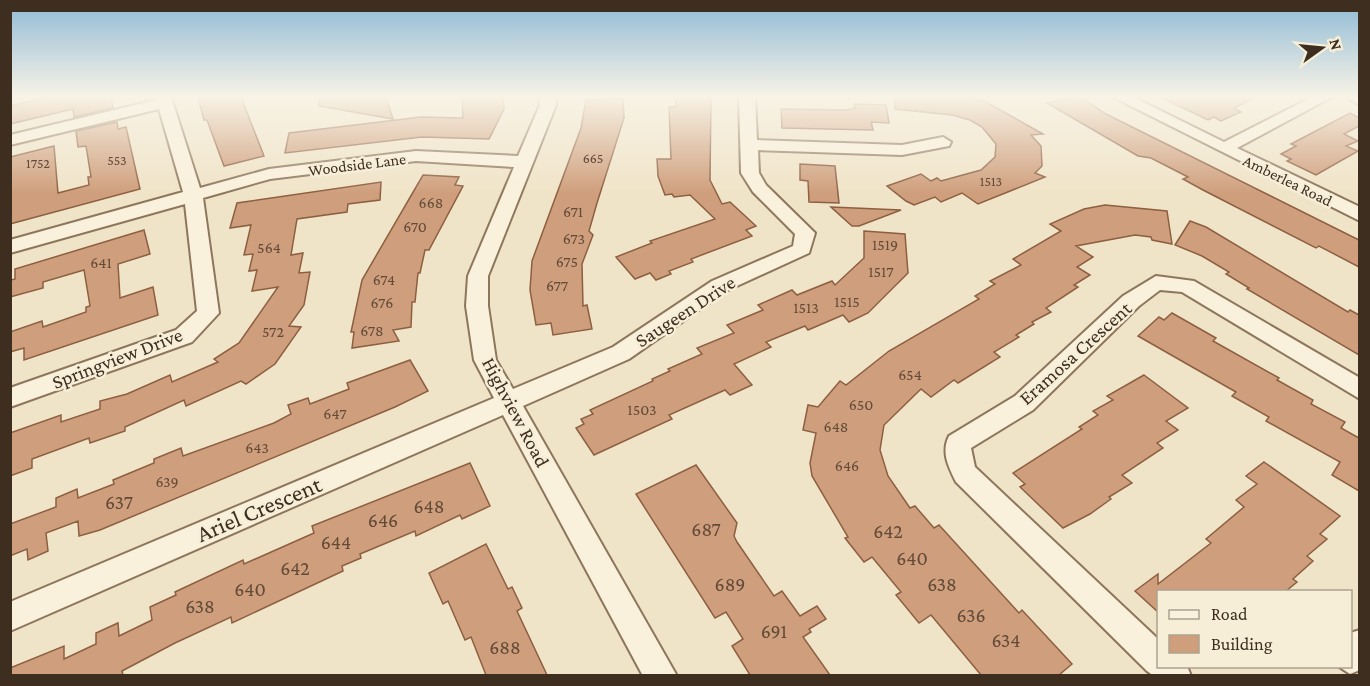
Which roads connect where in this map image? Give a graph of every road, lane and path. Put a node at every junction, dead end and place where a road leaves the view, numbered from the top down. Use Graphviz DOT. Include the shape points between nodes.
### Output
graph roads {
  1 [pos="55,129"];
  2 [pos="173,129"];
  3 [pos="538,129"];
  4 [pos="749,129"];
  5 [pos="1185,129"];
  6 [pos="1261,129"];
  7 [pos="10,141"];
  8 [pos="943,142"];
  9 [pos="750,145"];
  10 [pos="1224,148"];
  11 [pos="525,162"];
  12 [pos="193,195"];
  13 [pos="1359,215"];
  14 [pos="10,247"];
  15 [pos="1359,390"];
  16 [pos="10,398"];
  17 [pos="507,401"];
  18 [pos="10,617"];
  19 [pos="1157,659"];
  20 [pos="661,675"];
  1 -- 7 [label="street"];
  2 -- 12 [label="street, Springview Drive"];
  3 -- 11 [label="street, Highview Road"];
  4 -- 9 [label="street, Saugeen Drive"];
  5 -- 10 [label="street, Amberlea Road"];
  6 -- 10 [label="street"];
  8 -- 9 [label="street" via="902,150"];
  9 -- 17 [label="street, Saugeen Drive" via="750,173 759,188 806,233 802,249 719,286 621,353"];
  10 -- 13 [label="street, Amberlea Road"];
  11 -- 12 [label="street, Woodside Lane" via="416,156 269,174"];
  11 -- 17 [label="street, Highview Road" via="478,276 477,306 485,360"];
  12 -- 14 [label="street"];
  12 -- 16 [label="street, Springview Drive" via="208,313 184,336"];
  15 -- 19 [label="street, Eramosa Crescent" via="1187,285 1156,284 1131,301 1024,402 958,443 958,458 965,474"];
  17 -- 18 [label="street, Ariel Crescent"];
  17 -- 20 [label="street, Highview Road"];
}
